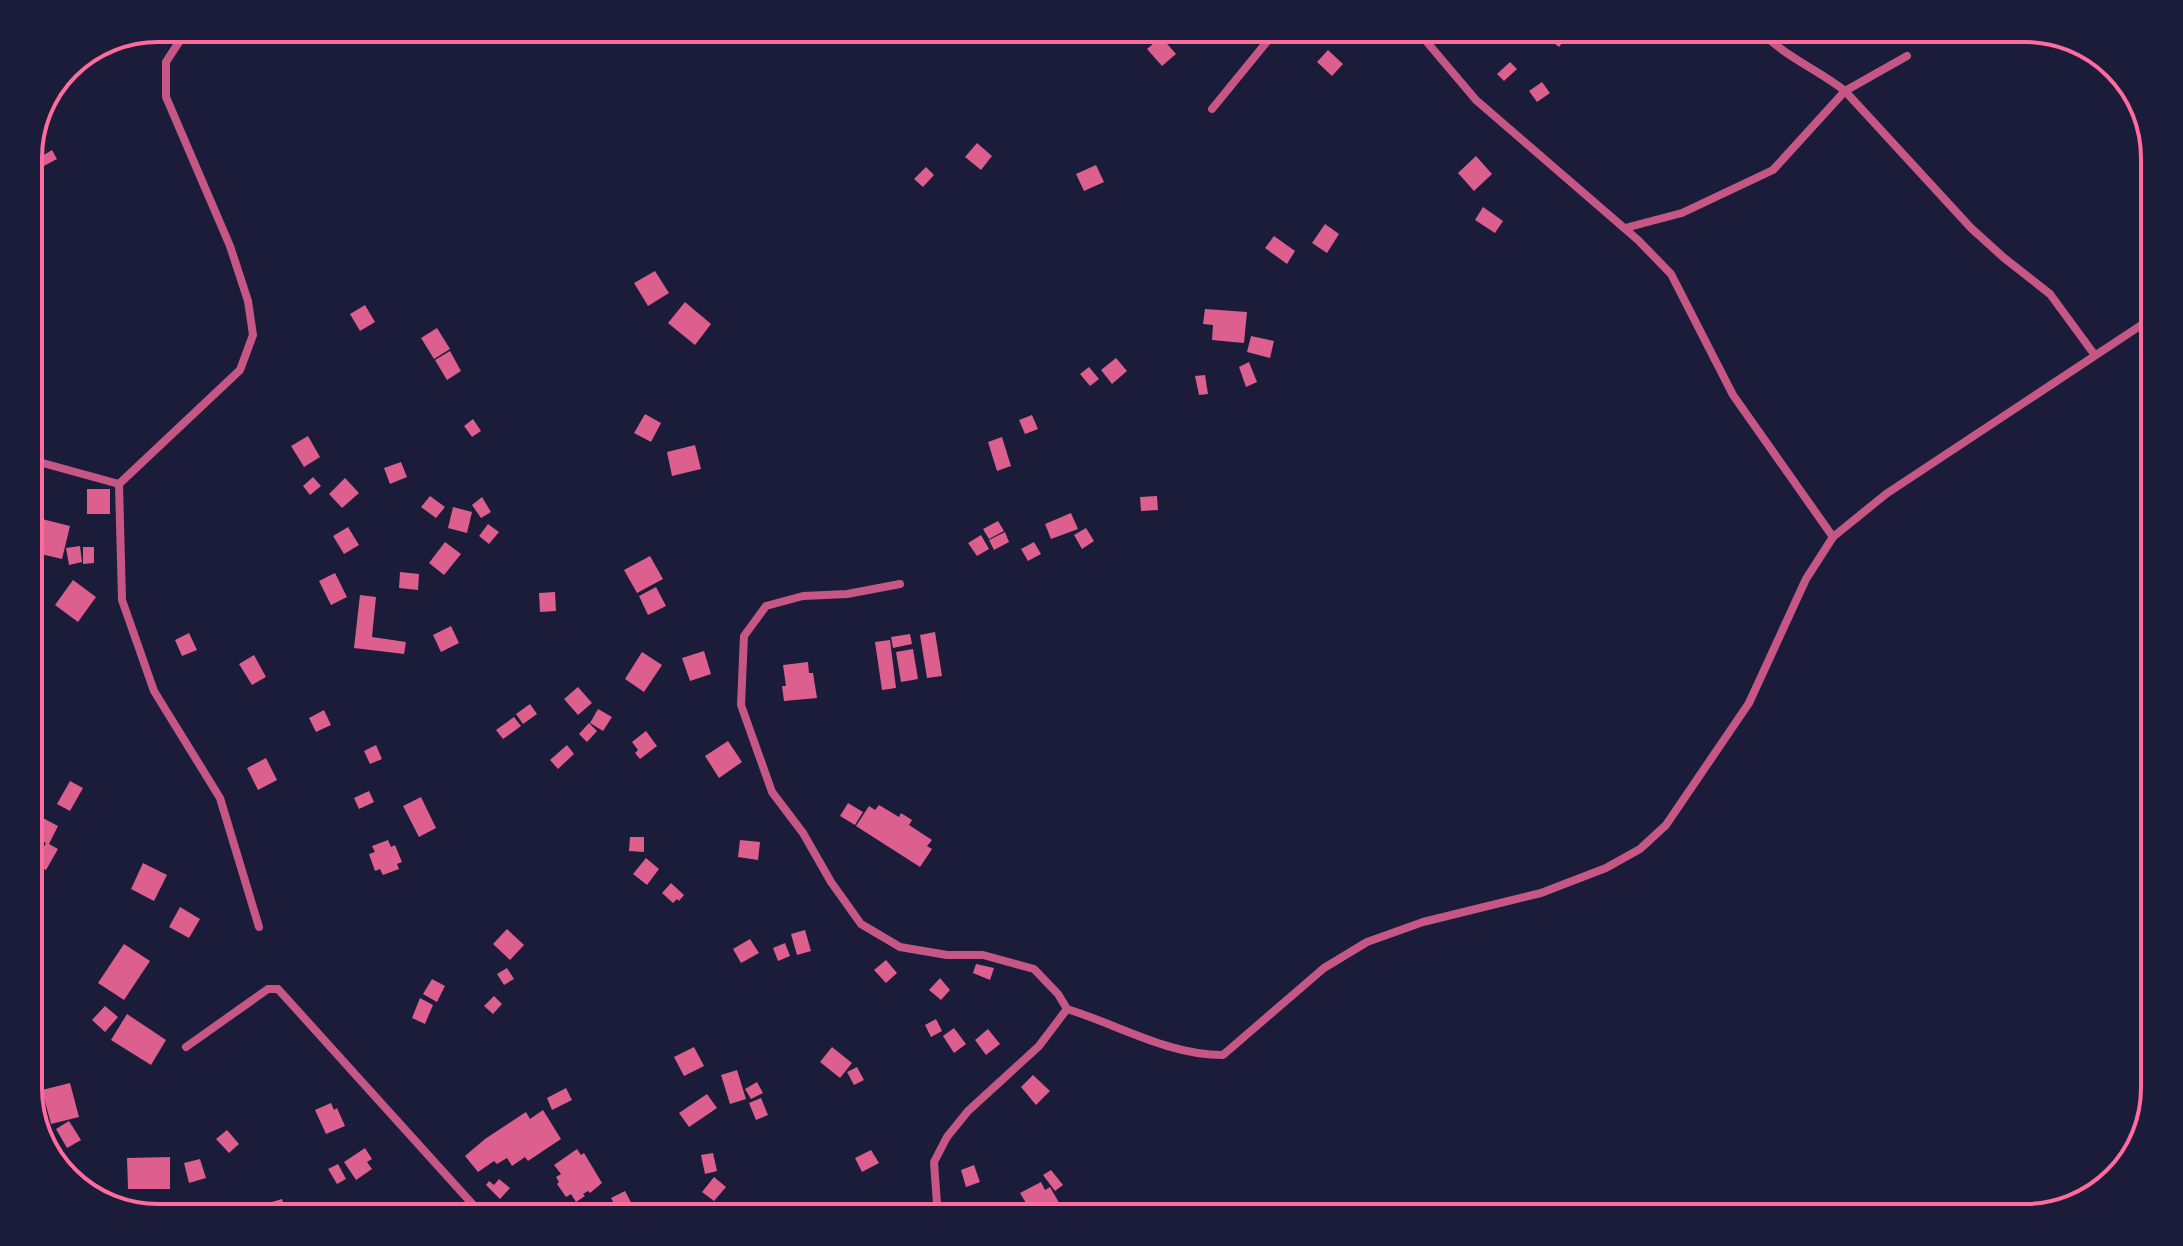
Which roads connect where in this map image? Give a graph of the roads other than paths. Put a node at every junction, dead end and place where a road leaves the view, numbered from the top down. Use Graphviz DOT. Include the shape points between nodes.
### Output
graph roads {
  1 [pos="179,42"];
  2 [pos="1267,42"];
  3 [pos="1427,42"];
  4 [pos="1771,42"];
  5 [pos="1907,56"];
  6 [pos="1845,91"];
  7 [pos="1212,109"];
  8 [pos="1625,228"];
  9 [pos="2141,325"];
  10 [pos="2094,354"];
  11 [pos="42,463"];
  12 [pos="119,484"];
  13 [pos="1833,537"];
  14 [pos="900,584"];
  15 [pos="259,927"];
  16 [pos="1067,1009"];
  17 [pos="186,1047"];
  18 [pos="472,1204"];
  19 [pos="937,1204"];
  1 -- 12 [label="street" via="166,62 166,97 230,246 253,335 240,370"];
  2 -- 7 [label="street"];
  3 -- 8 [label="street" via="1476,100"];
  4 -- 6 [label="street"];
  5 -- 6 [label="street"];
  6 -- 8 [label="street" via="1773,170 1682,213"];
  6 -- 10 [label="street" via="1971,228 2050,294"];
  8 -- 13 [label="street" via="1671,274 1733,395"];
  9 -- 10 [label="street"];
  10 -- 13 [label="street" via="1886,494"];
  11 -- 12 [label="street"];
  12 -- 15 [label="street" via="122,600 154,691 220,798"];
  13 -- 16 [label="street" via="1806,579 1749,703 1666,825 1640,849 1541,893 1423,922 1367,942 1324,968 1223,1055 1198,1055 1163,1045"];
  14 -- 16 [label="street" via="766,606 744,636 741,705 772,792 861,924 900,947 983,955 1034,969"];
  16 -- 19 [label="street" via="1039,1046 947,1137 934,1162"];
  17 -- 18 [label="street" via="268,989 278,989"];
}
